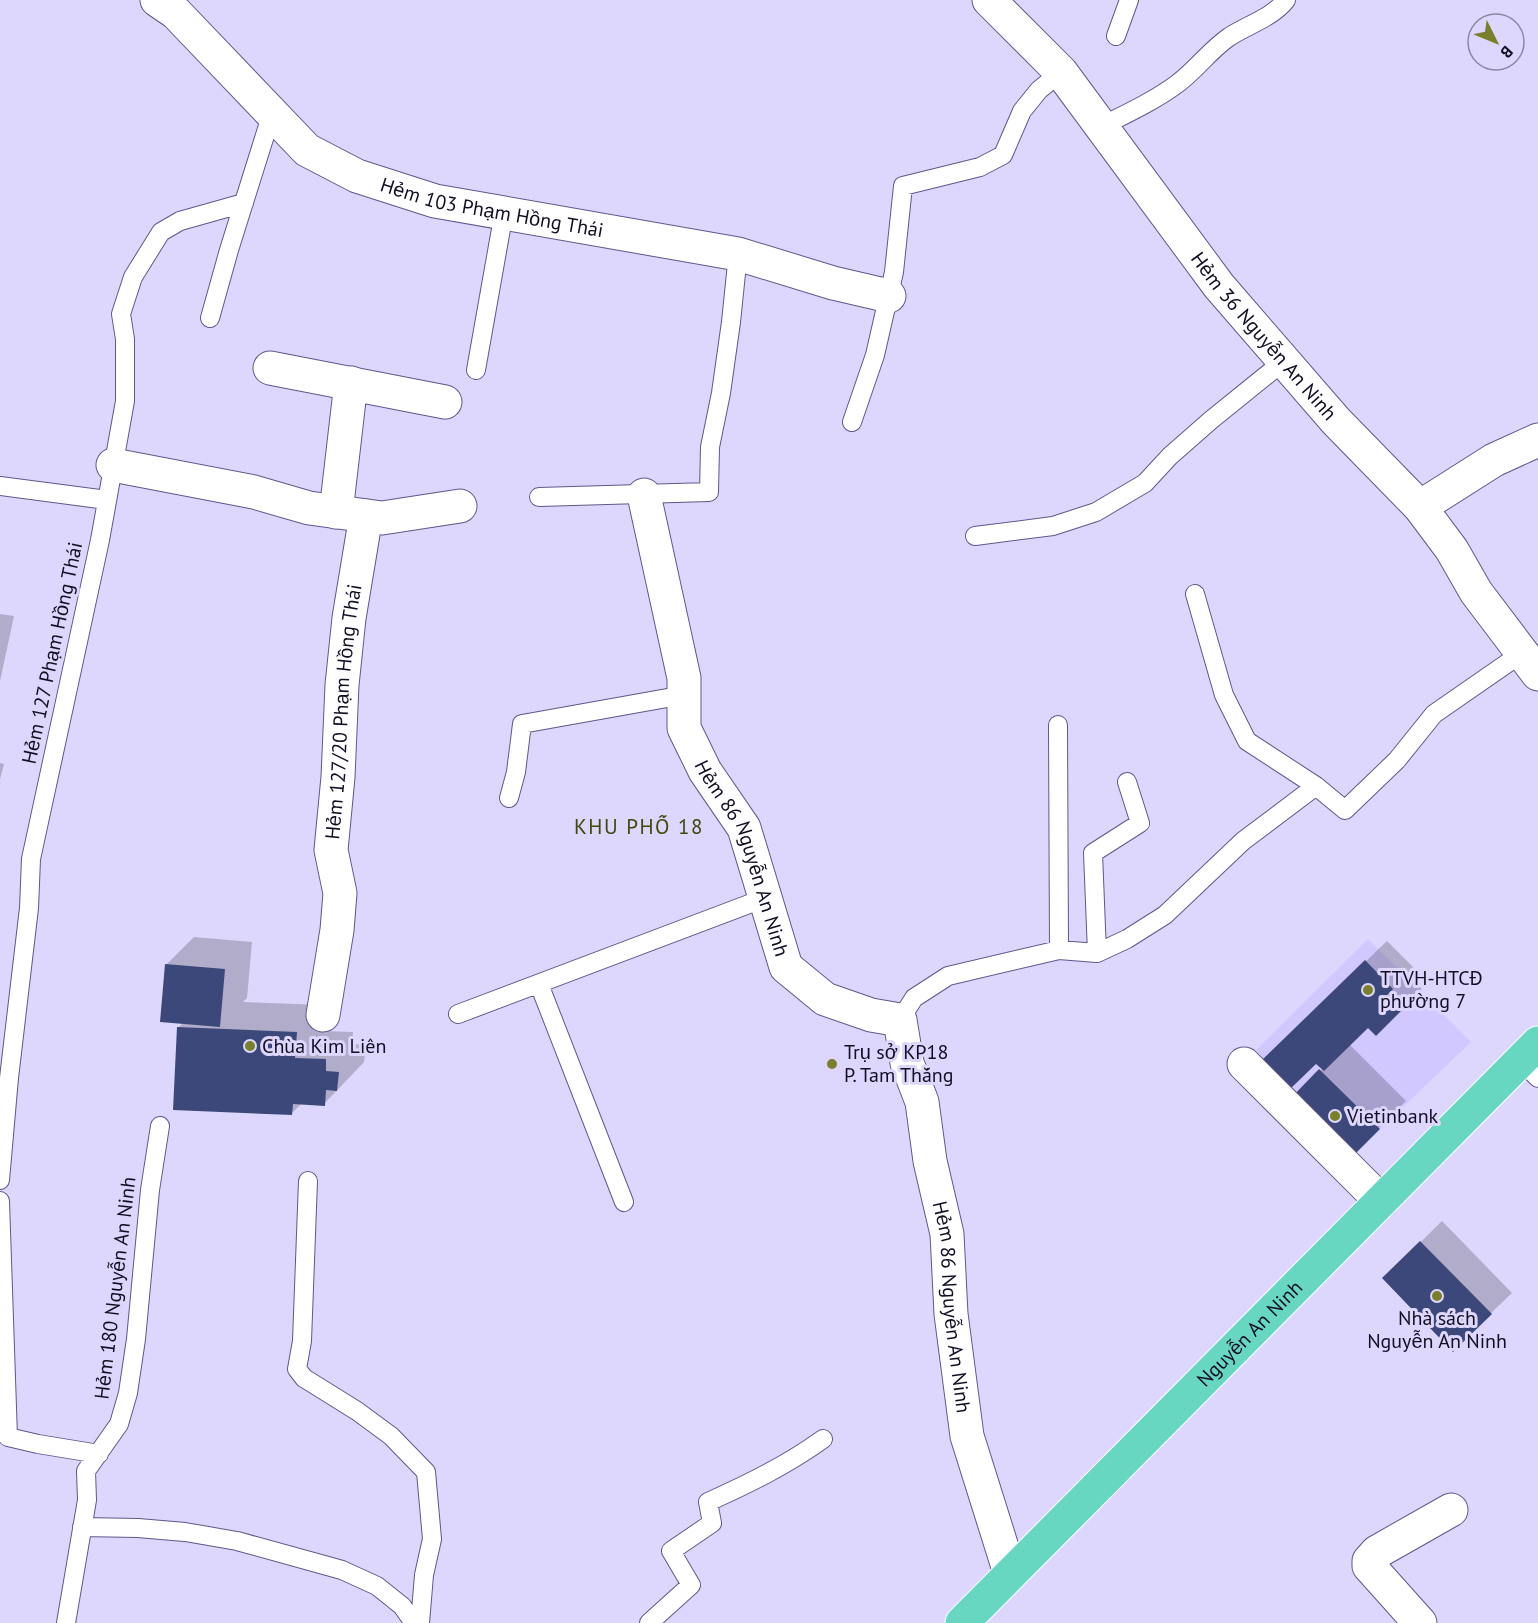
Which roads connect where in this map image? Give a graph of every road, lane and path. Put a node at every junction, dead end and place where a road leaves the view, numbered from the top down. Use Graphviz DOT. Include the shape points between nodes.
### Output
graph roads {
  1 [pos="157,0"];
  2 [pos="989,0"];
  3 [pos="1129,0"];
  4 [pos="1286,0"];
  5 [pos="1116,36"];
  6 [pos="1061,72"];
  7 [pos="272,113"];
  8 [pos="1100,127"];
  9 [pos="244,203"];
  10 [pos="504,212"];
  11 [pos="738,254"];
  12 [pos="889,296"];
  13 [pos="210,318"];
  14 [pos="1284,361"];
  15 [pos="270,368"];
  16 [pos="476,369"];
  17 [pos="351,383"];
  18 [pos="445,402"];
  19 [pos="852,422"];
  20 [pos="1538,440"];
  21 [pos="113,465"];
  22 [pos="0,486"];
  23 [pos="644,495"];
  24 [pos="539,497"];
  25 [pos="107,500"];
  26 [pos="460,506"];
  27 [pos="1420,507"];
  28 [pos="351,514"];
  29 [pos="975,536"];
  30 [pos="1195,594"];
  31 [pos="1530,664"];
  32 [pos="684,695"];
  33 [pos="1058,725"];
  34 [pos="1127,782"];
  35 [pos="1316,786"];
  36 [pos="509,798"];
  37 [pos="765,898"];
  38 [pos="1059,950"];
  39 [pos="1097,953"];
  40 [pos="539,984"];
  41 [pos="458,1014"];
  42 [pos="323,1015"];
  43 [pos="900,1020"];
  44 [pos="1532,1061"];
  45 [pos="1244,1064"];
  46 [pos="160,1126"];
  47 [pos="0,1180"];
  48 [pos="308,1181"];
  49 [pos="0,1201"];
  50 [pos="1381,1201"];
  51 [pos="624,1202"];
  52 [pos="823,1439"];
  53 [pos="99,1454"];
  54 [pos="1451,1510"];
  55 [pos="82,1527"];
  56 [pos="1010,1573"];
  57 [pos="66,1623"];
  58 [pos="414,1623"];
  59 [pos="420,1623"];
  60 [pos="649,1623"];
  61 [pos="962,1623"];
  62 [pos="1420,1623"];
  1 -- 7 [label="street, Hẻm 103 Phạm Hồng Thái" via="176,13"];
  2 -- 6 [label="street, Hẻm 36 Nguyễn An Ninh"];
  3 -- 5 [label="lane"];
  4 -- 8 [label="lane" via="1279,9 1227,38 1175,86"];
  6 -- 8 [label="street, Hẻm 36 Nguyễn An Ninh"];
  6 -- 12 [label="lane" via="1022,111 1003,155 980,167 903,186"];
  7 -- 9 [label="lane"];
  7 -- 10 [label="street, Hẻm 103 Phạm Hồng Thái" via="307,150 357,176 435,201"];
  8 -- 14 [label="street, Hẻm 36 Nguyễn An Ninh" via="1219,286"];
  9 -- 13 [label="lane"];
  9 -- 21 [label="lane, Hẻm 127 Phạm Hồng Thái" via="180,221 161,232 133,277 121,314 125,401"];
  10 -- 11 [label="street, Hẻm 103 Phạm Hồng Thái"];
  10 -- 16 [label="lane"];
  11 -- 12 [label="street, Hẻm 103 Phạm Hồng Thái"];
  11 -- 23 [label="lane" via="721,393 710,447 708,492"];
  12 -- 19 [label="lane" via="875,355"];
  14 -- 27 [label="street, Hẻm 36 Nguyễn An Ninh"];
  14 -- 29 [label="lane" via="1195,434 1145,483 1096,512 1053,526"];
  15 -- 17 [label="street"];
  17 -- 18 [label="street"];
  17 -- 28 [label="street, Hẻm 127/20 Phạm Hồng Thái"];
  20 -- 27 [label="street" via="1494,460"];
  21 -- 25 [label="lane, Hẻm 127 Phạm Hồng Thái"];
  21 -- 28 [label="street"];
  22 -- 25 [label="lane"];
  23 -- 24 [label="lane"];
  23 -- 32 [label="street, Hẻm 86 Nguyễn An Ninh" via="684,678"];
  25 -- 47 [label="lane, Hẻm 127 Phạm Hồng Thái" via="31,859 30,908"];
  26 -- 28 [label="street" via="382,518"];
  27 -- 31 [label="street, Hẻm 36 Nguyễn An Ninh"];
  28 -- 42 [label="street, Hẻm 127/20 Phạm Hồng Thái" via="349,618 331,850 340,893"];
  30 -- 35 [label="lane" via="1224,695 1247,741"];
  31 -- 35 [label="lane" via="1434,714 1397,760 1345,810"];
  32 -- 36 [label="lane" via="522,724"];
  32 -- 37 [label="street, Hẻm 86 Nguyễn An Ninh" via="684,728 705,771 744,828"];
  33 -- 38 [label="lane"];
  34 -- 39 [label="lane" via="1140,823 1093,853"];
  35 -- 39 [label="lane" via="1244,841 1165,915"];
  37 -- 40 [label="lane"];
  37 -- 43 [label="street, Hẻm 86 Nguyễn An Ninh" via="786,967 825,999 871,1015"];
  38 -- 39 [label="lane"];
  38 -- 43 [label="lane" via="948,976 914,998"];
  40 -- 41 [label="lane"];
  40 -- 51 [label="lane"];
  43 -- 56 [label="street, Hẻm 86 Nguyễn An Ninh" via="907,1063 922,1102 930,1161 947,1234 951,1314 967,1436"];
  44 -- 50 [label="main road, Nguyễn An Ninh"];
  45 -- 50 [label="street"];
  46 -- 53 [label="lane, Hẻm 180 Nguyễn An Ninh" via="128,1393 119,1424"];
  48 -- 59 [label="lane" via="303,1330 297,1369 304,1378 391,1436 426,1472 432,1539"];
  49 -- 53 [label="lane" via="8,1437"];
  50 -- 56 [label="main road, Nguyễn An Ninh"];
  52 -- 60 [label="lane" via="767,1474 708,1502 712,1522 670,1551 691,1585"];
  53 -- 55 [label="lane, Hẻm 180 Nguyễn An Ninh" via="86,1471 87,1500"];
  54 -- 62 [label="street" via="1368,1561"];
  55 -- 57 [label="lane, Hẻm 180 Nguyễn An Ninh"];
  55 -- 58 [label="lane" via="138,1527 237,1540 342,1570 377,1586 402,1606"];
  56 -- 61 [label="main road, Nguyễn An Ninh"];
}
